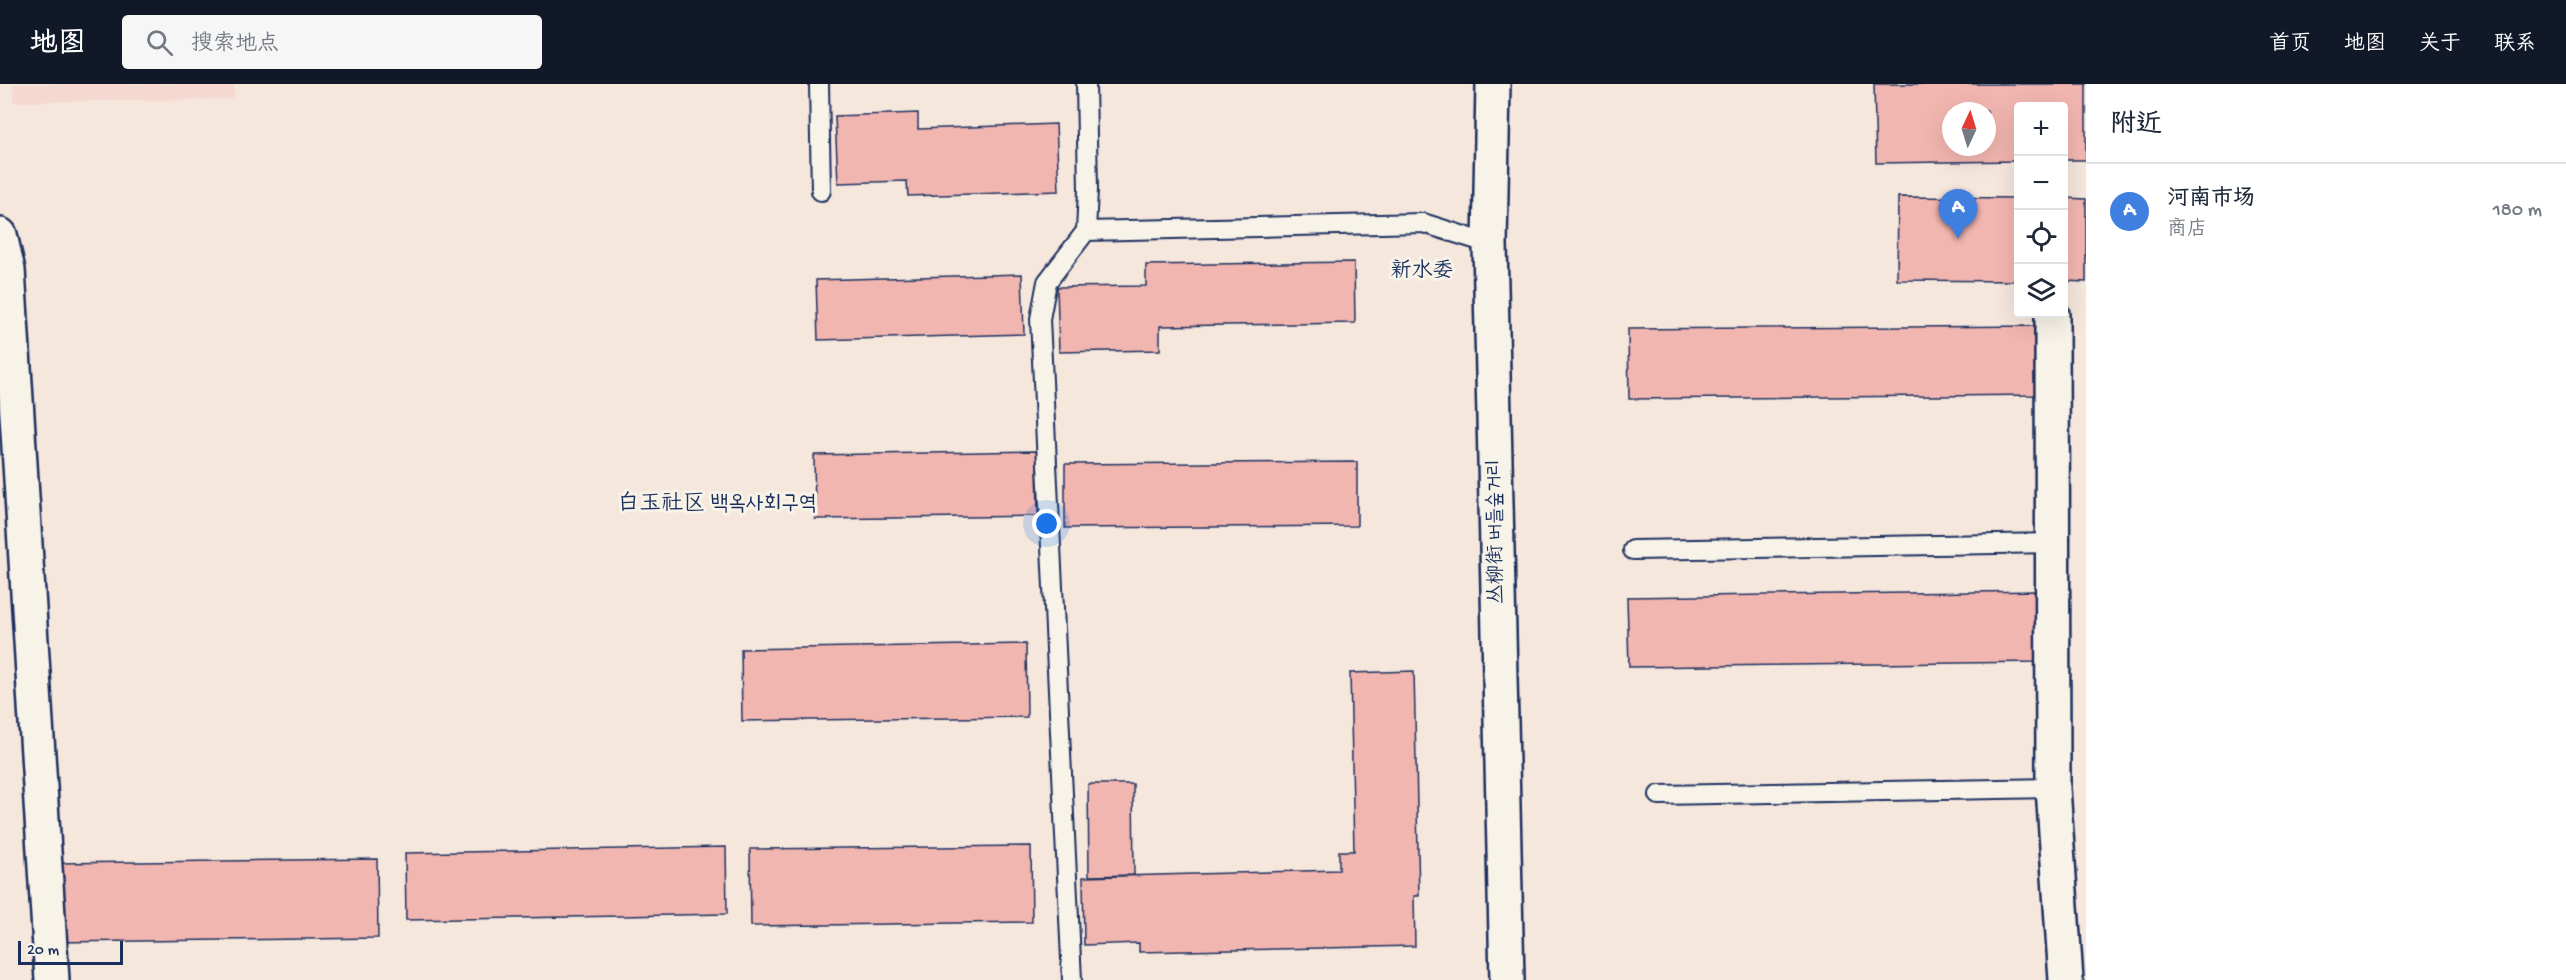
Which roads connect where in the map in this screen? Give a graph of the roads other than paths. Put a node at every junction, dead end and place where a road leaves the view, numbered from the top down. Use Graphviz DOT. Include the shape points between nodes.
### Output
graph roads {
  1 [pos="819,84"];
  2 [pos="1086,84"];
  3 [pos="1493,84"];
  4 [pos="820,191"];
  5 [pos="1086,231"];
  6 [pos="0,235"];
  7 [pos="1490,244"];
  8 [pos="2052,318"];
  9 [pos="2054,543"];
  10 [pos="1633,550"];
  11 [pos="2053,788"];
  12 [pos="1659,795"];
  13 [pos="52,980"];
  14 [pos="1072,980"];
  15 [pos="1508,980"];
  16 [pos="2066,980"];
  1 -- 4 [label="lane"];
  2 -- 5 [label="lane"];
  3 -- 7 [label="street, 丛柳街 버들숲거리"];
  5 -- 7 [label="lane" via="1423,223"];
  5 -- 14 [label="lane" via="1047,282 1040,319"];
  6 -- 13 [label="street" via="8,270"];
  7 -- 15 [label="street, 丛柳街 버들숲거리"];
  8 -- 9 [label="street"];
  9 -- 10 [label="lane"];
  9 -- 11 [label="street"];
  11 -- 12 [label="lane"];
  11 -- 16 [label="street"];
}
